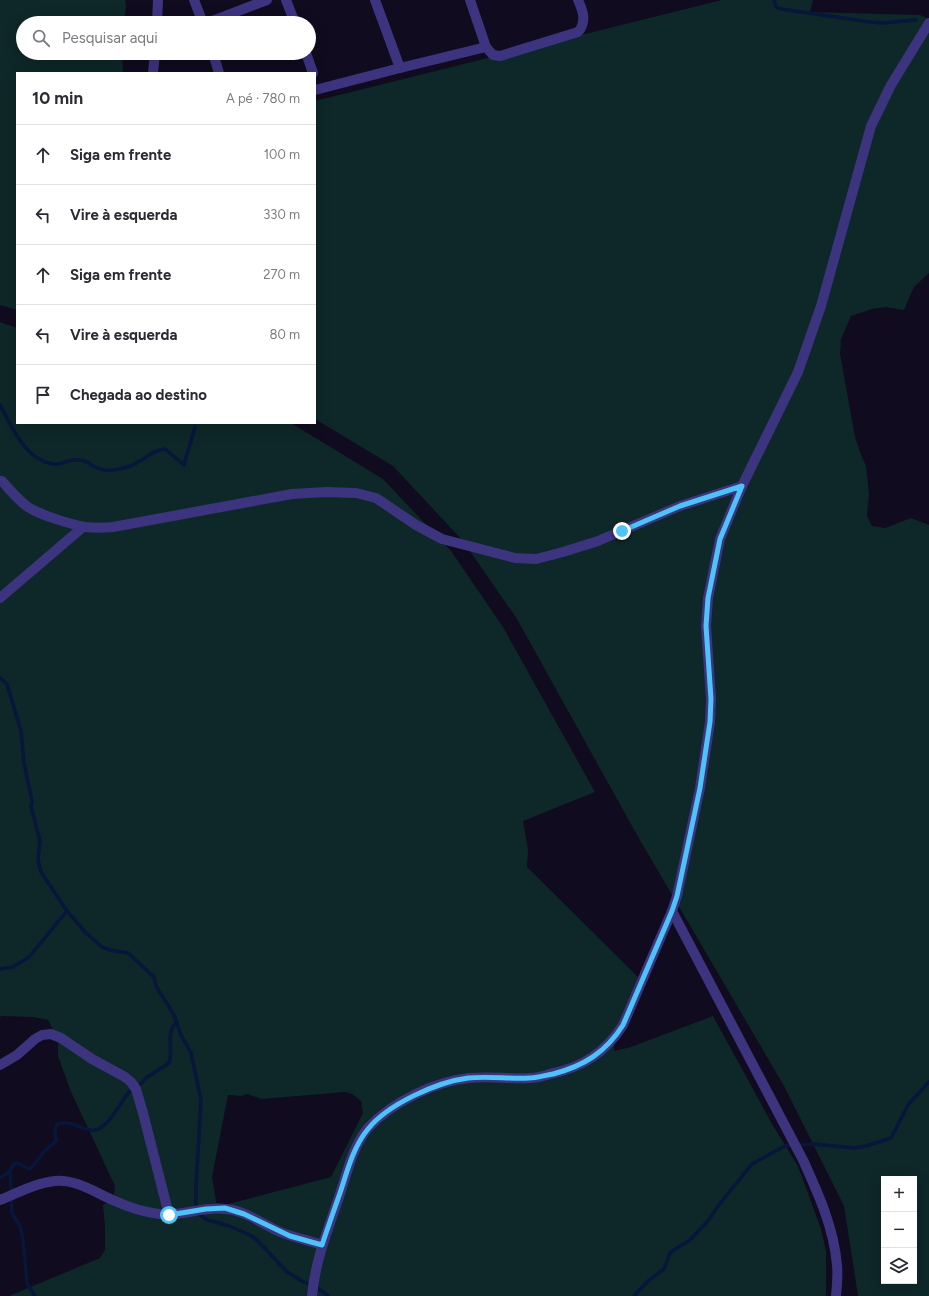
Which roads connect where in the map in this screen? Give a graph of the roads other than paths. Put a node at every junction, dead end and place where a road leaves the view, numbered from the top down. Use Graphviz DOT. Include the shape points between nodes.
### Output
graph roads {
  1 [pos="158,0"];
  2 [pos="194,0"];
  3 [pos="267,0"];
  4 [pos="286,0"];
  5 [pos="375,0"];
  6 [pos="470,0"];
  7 [pos="578,0"];
  8 [pos="157,16"];
  9 [pos="200,16"];
  10 [pos="225,16"];
  11 [pos="292,16"];
  12 [pos="929,23"];
  13 [pos="486,47"];
  14 [pos="154,60"];
  15 [pos="215,60"];
  16 [pos="308,60"];
  17 [pos="400,68"];
  18 [pos="153,72"];
  19 [pos="219,72"];
  20 [pos="313,72"];
  21 [pos="317,90"];
  22 [pos="1,480"];
  23 [pos="742,486"];
  24 [pos="84,527"];
  25 [pos="0,598"];
  26 [pos="672,911"];
  27 [pos="0,1065"];
  28 [pos="0,1200"];
  29 [pos="169,1215"];
  30 [pos="322,1245"];
  31 [pos="312,1296"];
  32 [pos="836,1296"];
  1 -- 8 [label="street"];
  2 -- 9 [label="street"];
  3 -- 10 [label="street"];
  4 -- 11 [label="street"];
  5 -- 17 [label="street"];
  6 -- 13 [label="street"];
  7 -- 13 [label="street" via="584,20 578,32 500,56 493,54"];
  12 -- 23 [label="street" via="891,85 871,126 821,306 798,372"];
  13 -- 17 [label="street"];
  14 -- 18 [label="street"];
  15 -- 19 [label="street"];
  16 -- 20 [label="street"];
  17 -- 21 [label="street"];
  22 -- 24 [label="street" via="30,508"];
  23 -- 24 [label="street" via="680,506 598,541 536,559 515,558 442,540 376,498 356,494 292,494 113,527"];
  23 -- 26 [label="street" via="720,539 708,598 706,626 710,722 700,788"];
  24 -- 25 [label="street"];
  26 -- 30 [label="street" via="615,1038 594,1057 563,1071 532,1078 469,1078 449,1082 430,1088 385,1113 368,1129 358,1144"];
  26 -- 32 [label="street" via="814,1184 834,1247 837,1266"];
  27 -- 29 [label="street" via="17,1055 35,1039 51,1034 131,1082 136,1089 143,1113"];
  28 -- 29 [label="street" via="47,1183 65,1181 147,1212"];
  29 -- 30 [label="street" via="225,1208 244,1214 290,1236"];
  30 -- 31 [label="street"];
}
